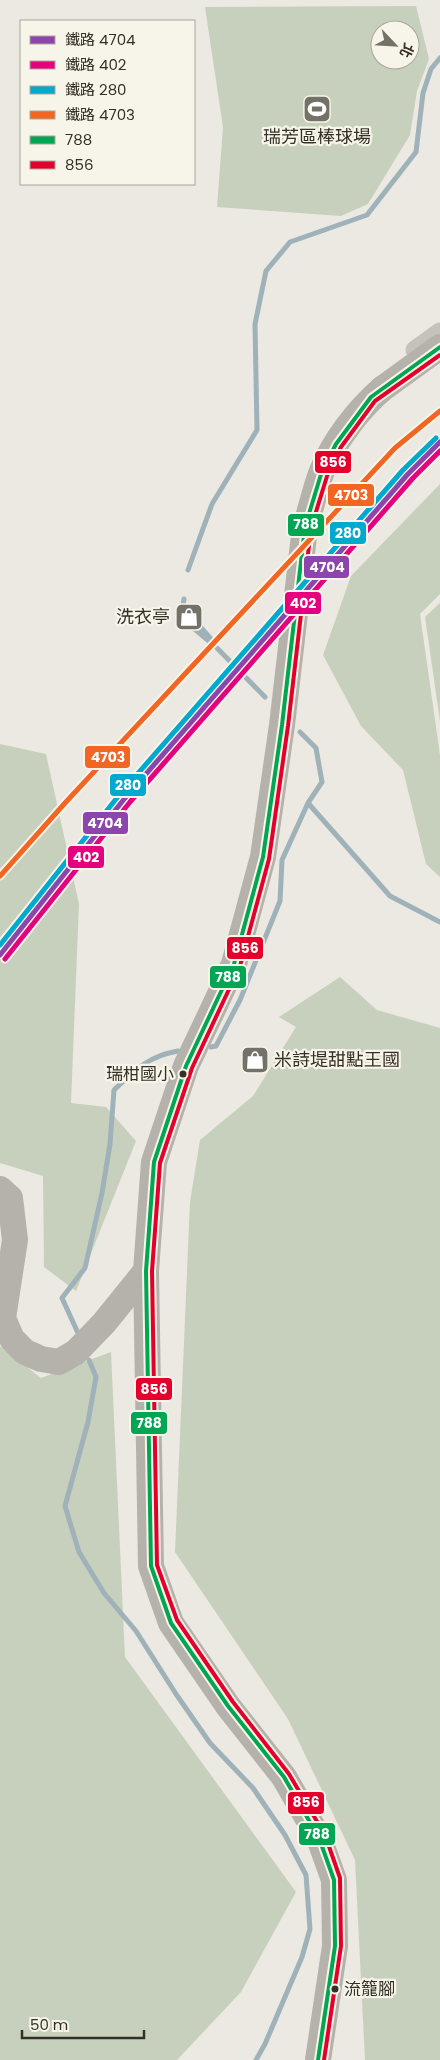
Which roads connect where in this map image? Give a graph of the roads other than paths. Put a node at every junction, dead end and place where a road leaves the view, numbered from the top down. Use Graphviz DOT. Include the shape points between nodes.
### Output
graph roads {
  1 [pos="440,332"];
  2 [pos="440,347"];
  3 [pos="440,361"];
  4 [pos="297,674"];
  5 [pos="274,675"];
  6 [pos="0,1189"];
  7 [pos="146,1271"];
  8 [pos="318,2060"];
  1 -- 3 [label="street" via="385,371 364,392 326,439 299,505 314,489 331,479 348,446 386,398"];
  2 -- 7 [label="main road, bridge" via="371,397 336,444 322,471 308,518 263,857 234,964 186,1066 154,1162"];
  4 -- 5 [label="street"];
  6 -- 7 [label="main road" via="10,1198 15,1240 3,1318 12,1339 25,1352 59,1362 76,1352"];
  7 -- 8 [label="main road" via="151,1566 171,1624 228,1706 284,1777 319,1838 334,1880 335,1946"];
}
